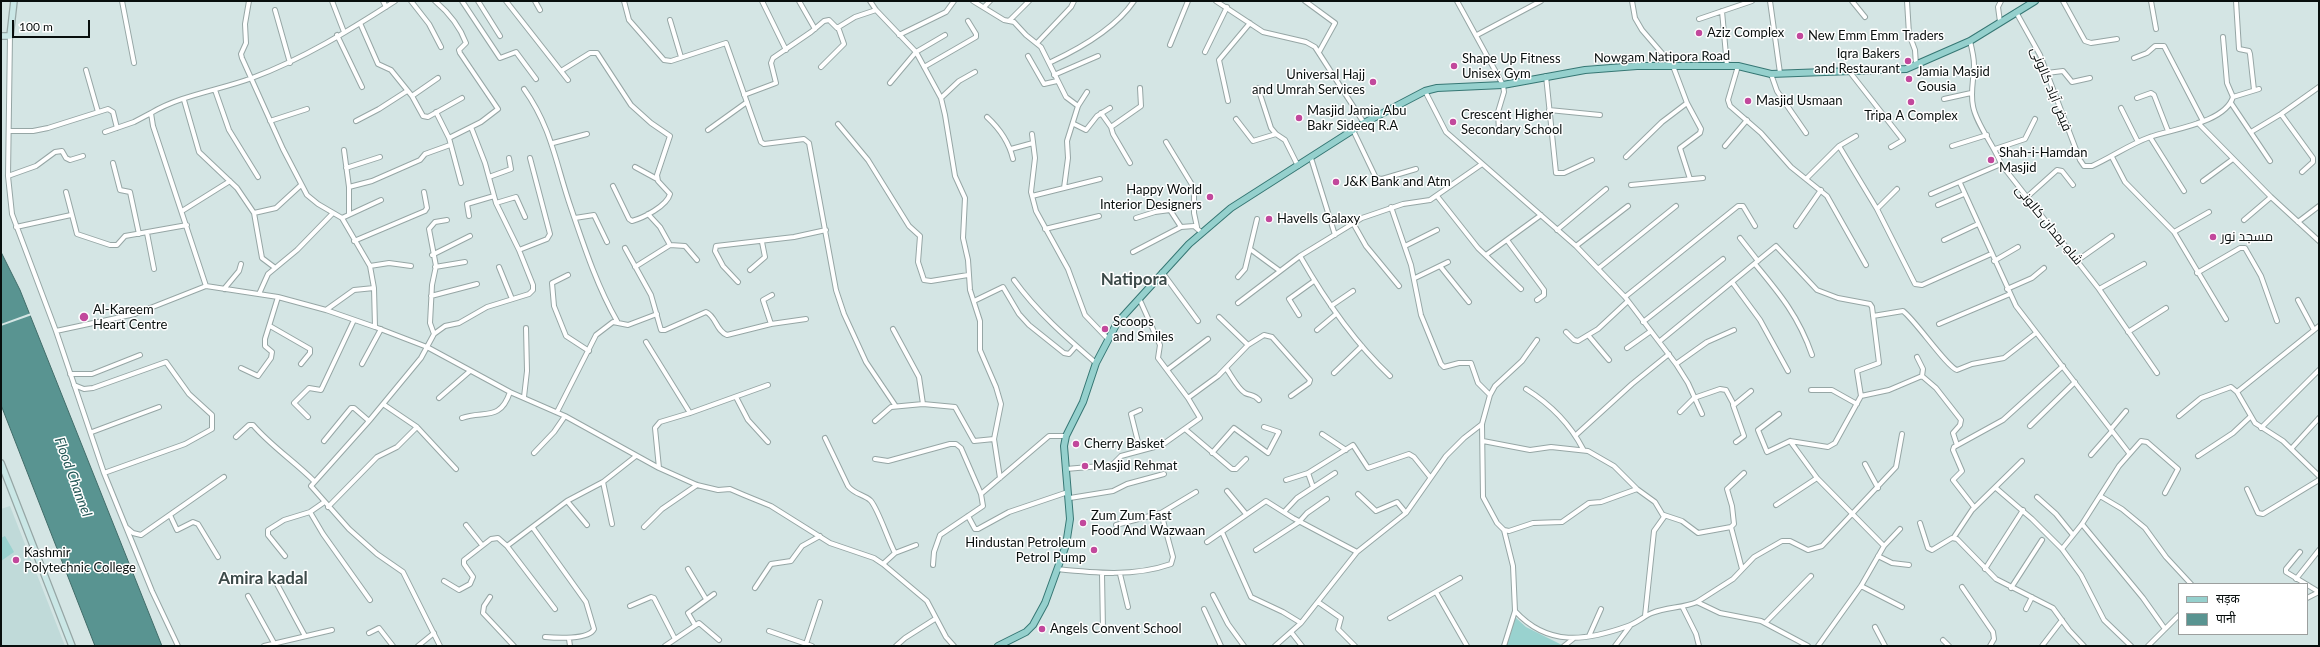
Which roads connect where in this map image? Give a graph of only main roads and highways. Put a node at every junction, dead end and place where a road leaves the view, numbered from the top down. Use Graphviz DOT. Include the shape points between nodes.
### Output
graph roads {
  1 [pos="14,1"];
  2 [pos="2035,1"];
  3 [pos="2,36"];
  4 [pos="1,463"];
  5 [pos="72,646"];
  6 [pos="998,646"];
  1 -- 3 [label="main road" via="10,36"];
  2 -- 6 [label="main road, Nowgam Natipora Road" via="1970,41 1916,65 1893,71 1849,70 1771,74 1738,66 1585,70 1503,85 1437,88 1425,91 1364,123 1231,208 1162,272 1117,323 1107,338 1083,402 1066,436 1064,446 1070,520 1066,545 1045,603 1033,625 1026,632"];
  4 -- 5 [label="main road"];
}
